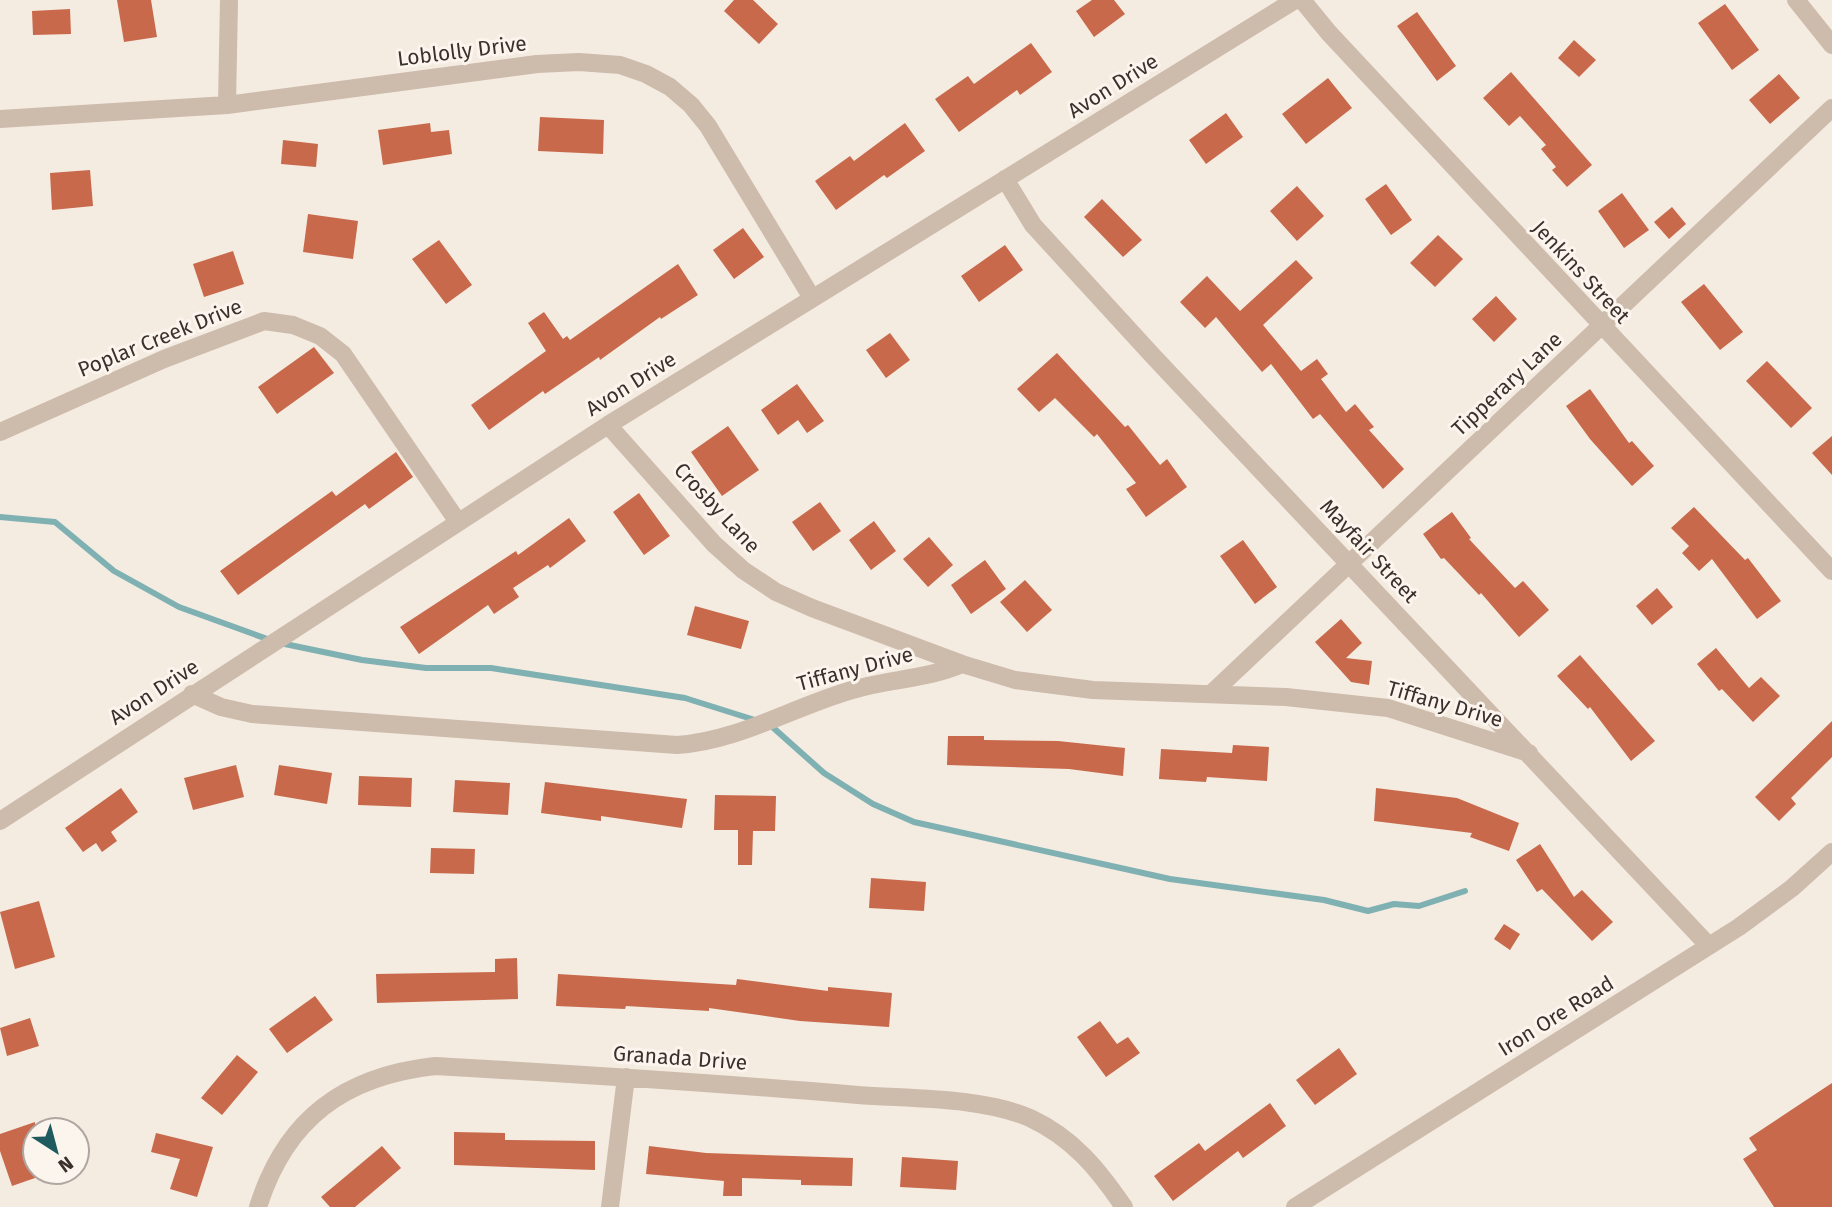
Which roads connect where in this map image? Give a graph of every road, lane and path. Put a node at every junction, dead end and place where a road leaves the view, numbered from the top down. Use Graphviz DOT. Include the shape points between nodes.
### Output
graph roads {
  1 [pos="229,0"];
  2 [pos="1295,0"];
  3 [pos="1302,0"];
  4 [pos="1796,0"];
  5 [pos="1832,45"];
  6 [pos="227,105"];
  7 [pos="1832,108"];
  8 [pos="0,120"];
  9 [pos="1005,179"];
  10 [pos="812,298"];
  11 [pos="1602,327"];
  12 [pos="608,425"];
  13 [pos="0,432"];
  14 [pos="458,522"];
  15 [pos="1350,563"];
  16 [pos="1832,571"];
  17 [pos="962,664"];
  18 [pos="1212,693"];
  19 [pos="192,694"];
  20 [pos="1529,752"];
  21 [pos="0,821"];
  22 [pos="1832,852"];
  23 [pos="1709,946"];
  24 [pos="626,1077"];
  25 [pos="258,1207"];
  26 [pos="610,1207"];
  27 [pos="1124,1207"];
  28 [pos="1295,1207"];
  1 -- 6 [label="street"];
  2 -- 9 [label="street, Avon Drive"];
  3 -- 11 [label="street, Jenkins Street"];
  4 -- 5 [label="street"];
  6 -- 8 [label="street, Loblolly Drive"];
  6 -- 10 [label="street, Loblolly Drive" via="537,64 620,65 670,87 691,105"];
  7 -- 11 [label="street, Tipperary Lane"];
  9 -- 10 [label="street, Avon Drive"];
  9 -- 15 [label="street, Mayfair Street" via="1033,225"];
  10 -- 12 [label="street, Avon Drive"];
  11 -- 15 [label="street, Tipperary Lane"];
  11 -- 16 [label="street, Jenkins Street"];
  12 -- 14 [label="street, Avon Drive"];
  12 -- 17 [label="street, Crosby Lane" via="714,544 743,570 812,608"];
  13 -- 14 [label="street, Poplar Creek Drive" via="164,359 264,321 293,325 320,336 344,354"];
  14 -- 19 [label="street, Avon Drive"];
  15 -- 18 [label="street, Tipperary Lane"];
  15 -- 20 [label="street, Mayfair Street"];
  17 -- 18 [label="street, Tiffany Drive" via="1015,680 1093,690"];
  17 -- 19 [label="street, Tiffany Drive" via="825,698 727,737 677,746 252,715 221,708"];
  18 -- 20 [label="street, Tiffany Drive" via="1388,708"];
  19 -- 21 [label="street, Avon Drive"];
  20 -- 23 [label="street, Mayfair Street"];
  22 -- 23 [label="street, Iron Ore Road" via="1792,888"];
  23 -- 28 [label="street, Iron Ore Road"];
  24 -- 25 [label="street, Granada Drive" via="436,1066 400,1070 365,1081 306,1121 283,1149"];
  24 -- 26 [label="street"];
  24 -- 27 [label="street, Granada Drive" via="1000,1108 1036,1121 1077,1147"];
}
